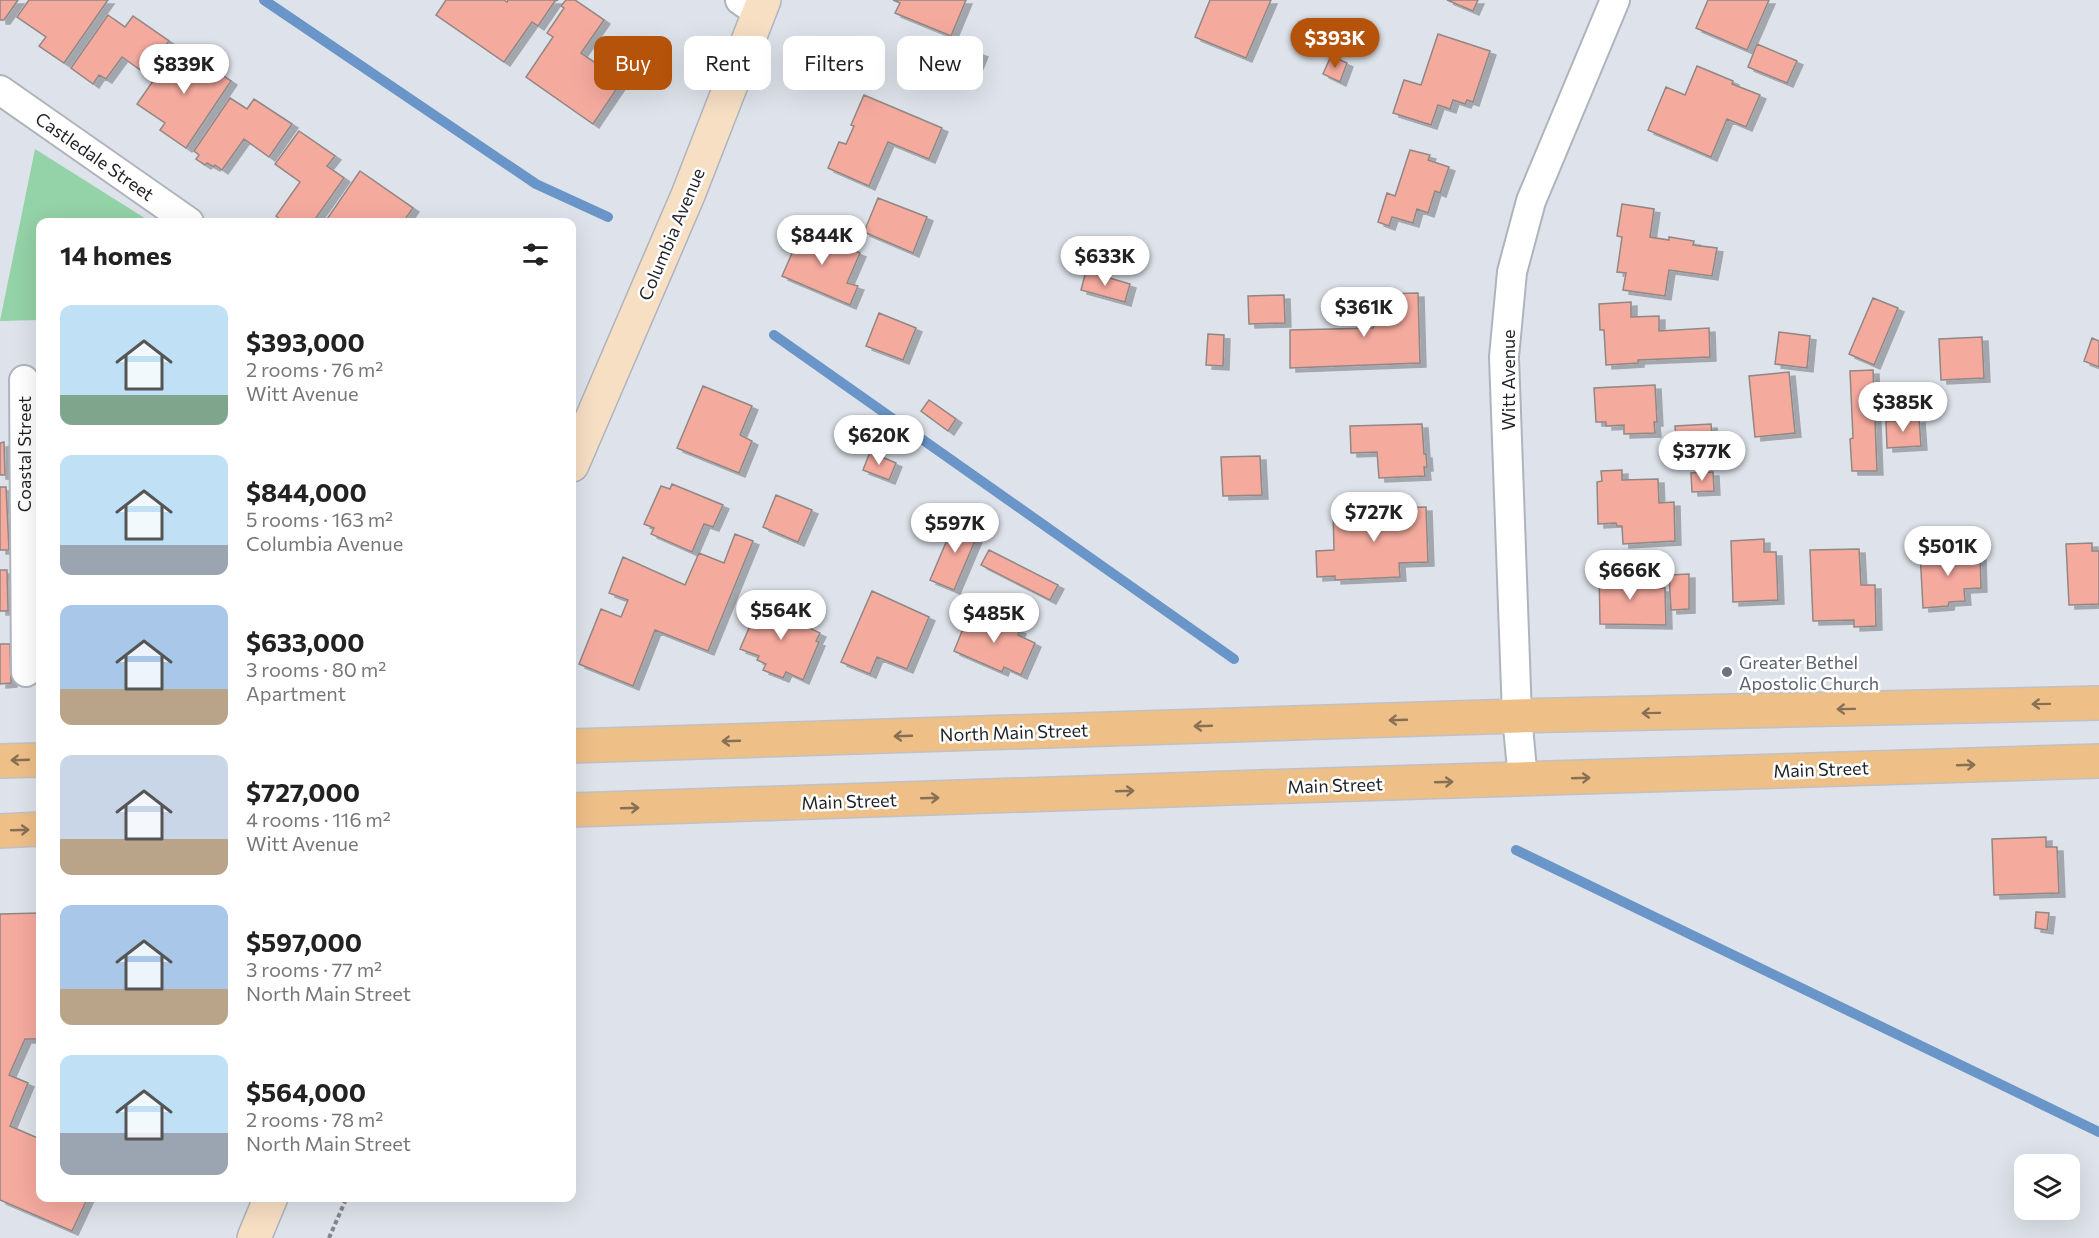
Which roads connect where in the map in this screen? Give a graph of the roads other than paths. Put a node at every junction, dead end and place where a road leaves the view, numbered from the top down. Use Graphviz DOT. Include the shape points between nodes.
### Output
graph roads {
  1 [pos="1616,0"];
  2 [pos="754,4"];
  3 [pos="0,90"];
  4 [pos="183,218"];
  5 [pos="21,380"];
  6 [pos="576,446"];
  7 [pos="26,672"];
  8 [pos="2099,703"];
  9 [pos="1517,716"];
  10 [pos="576,746"];
  11 [pos="36,760"];
  12 [pos="0,761"];
  13 [pos="2099,761"];
  14 [pos="1523,780"];
  15 [pos="576,810"];
  16 [pos="36,829"];
  17 [pos="0,831"];
  18 [pos="269,1202"];
  19 [pos="254,1238"];
  1 -- 9 [label="street, Witt Avenue" via="1531,201 1512,272 1504,357"];
  2 -- 6 [label="street, Columbia Avenue" via="688,195"];
  3 -- 4 [label="street, Castledale Street"];
  5 -- 7 [label="street, Coastal Street"];
  8 -- 9 [label="main road, one-way"];
  9 -- 10 [label="main road, North Main Street, one-way"];
  9 -- 14 [label="street, Witt Avenue"];
  11 -- 12 [label="main road, one-way"];
  14 -- 13 [label="main road, Main Street, one-way"];
  15 -- 14 [label="main road, Main Street, one-way"];
  17 -- 16 [label="main road, one-way"];
  18 -- 19 [label="street"];
}
